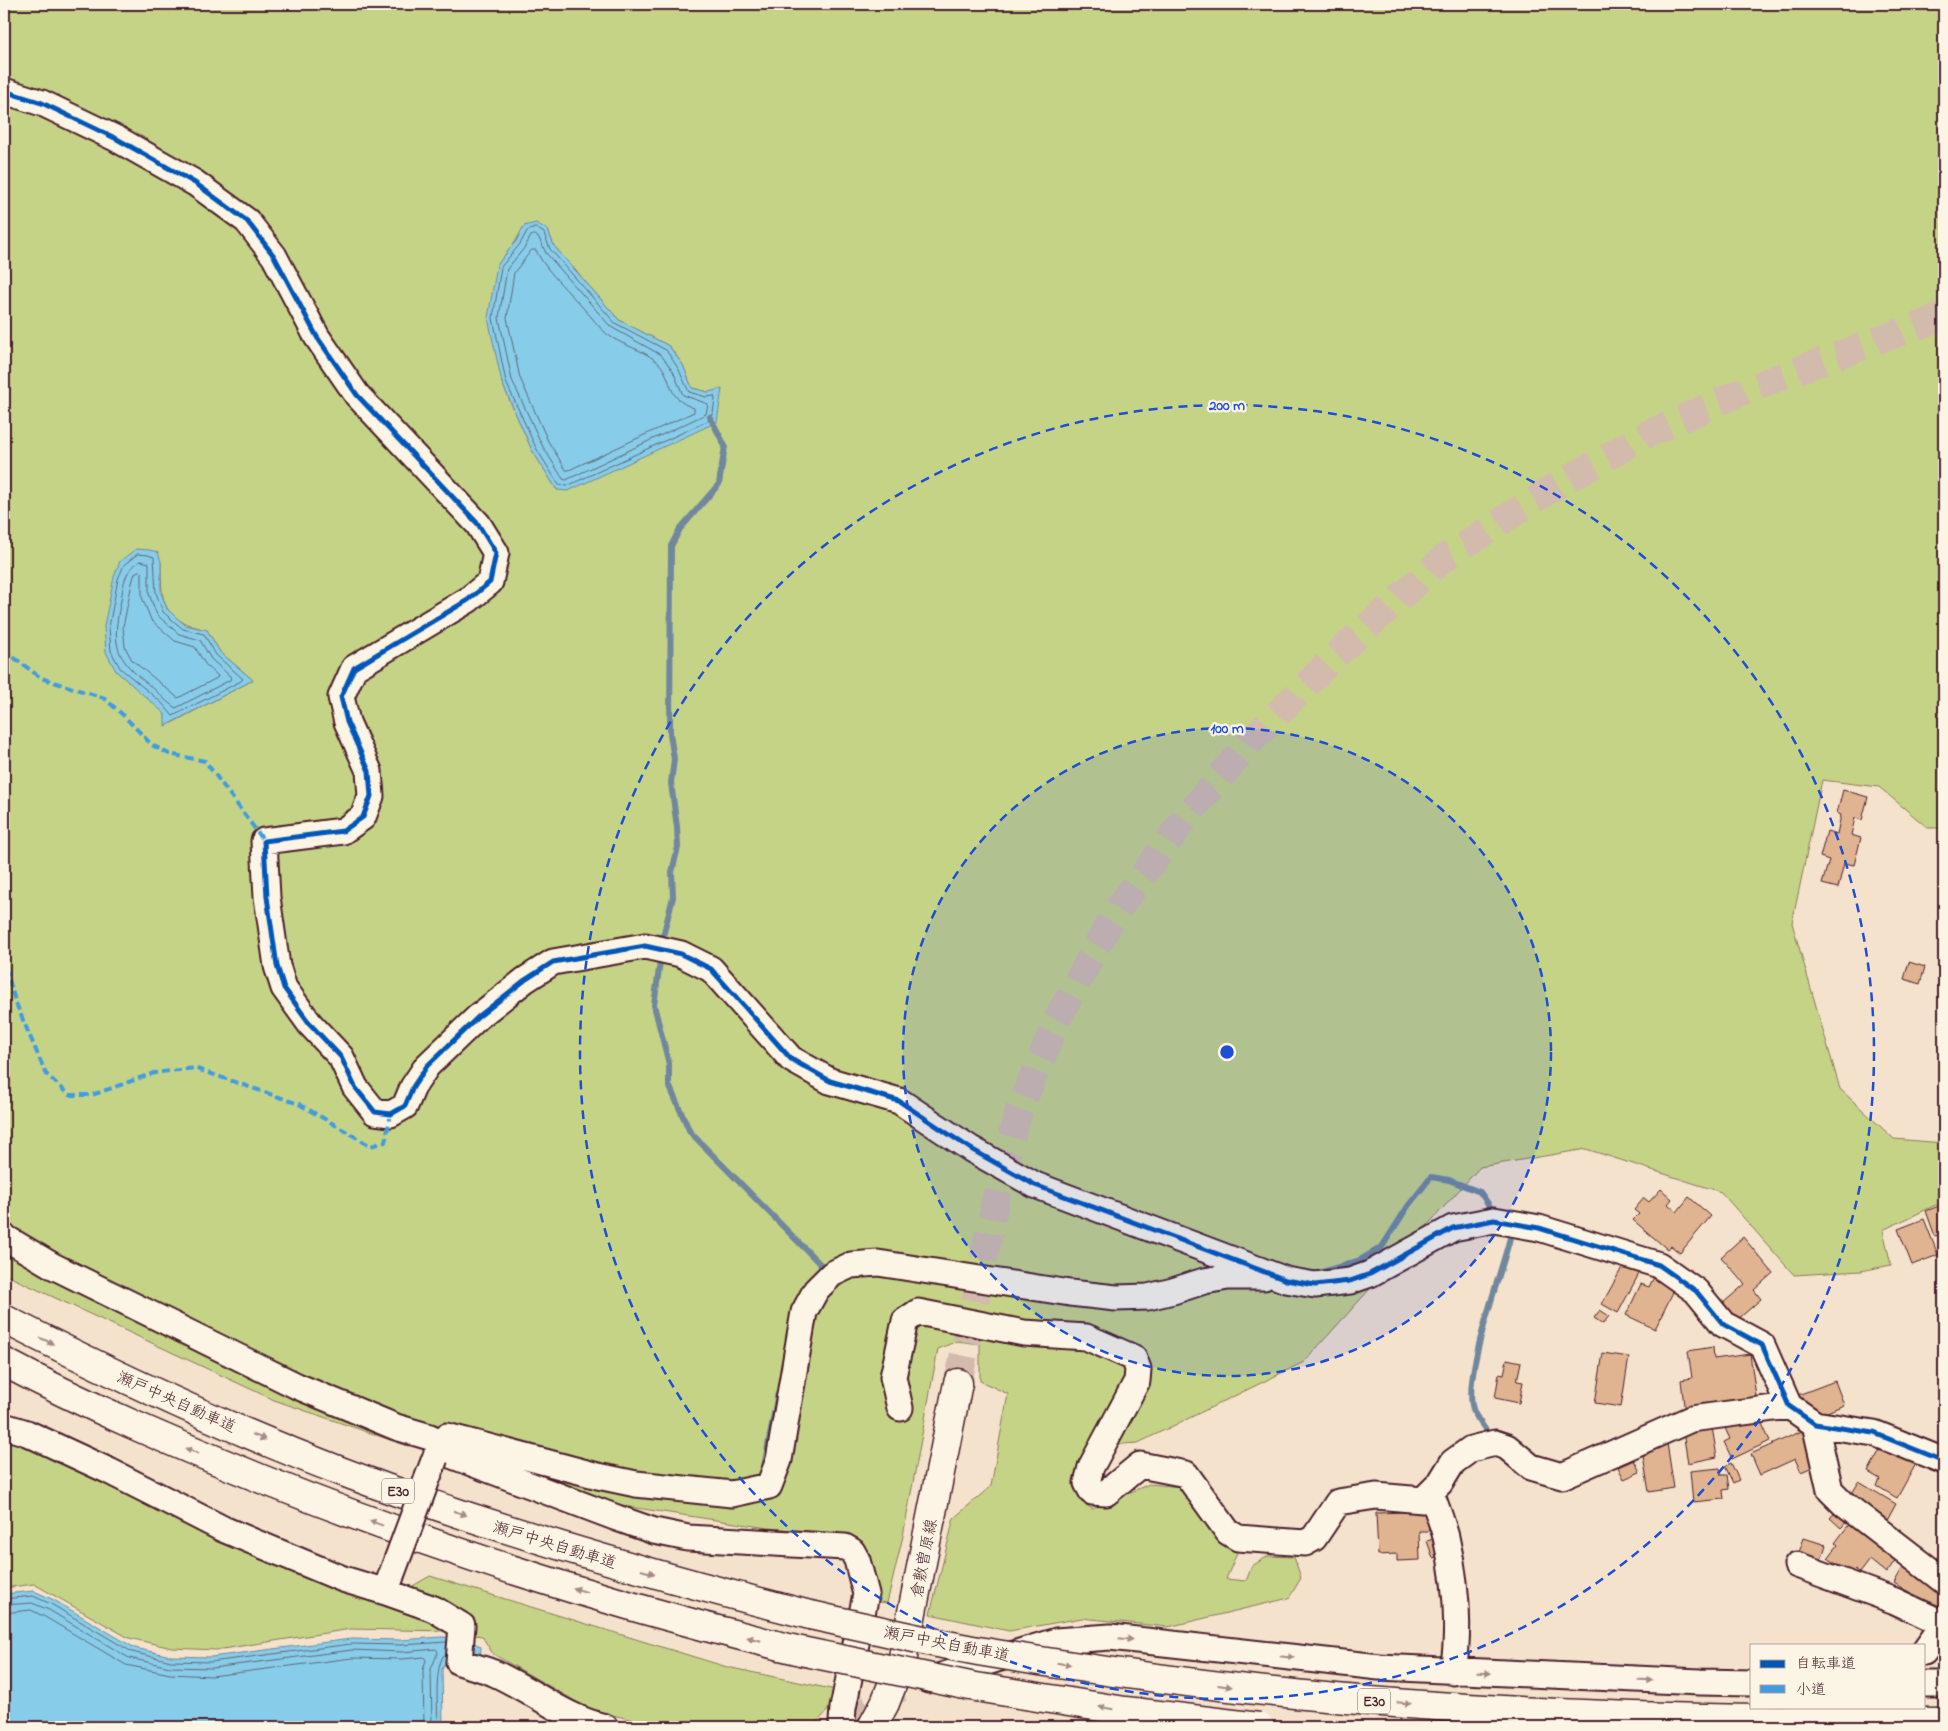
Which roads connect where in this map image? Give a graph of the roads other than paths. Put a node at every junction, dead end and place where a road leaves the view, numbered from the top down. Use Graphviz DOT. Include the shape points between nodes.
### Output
graph roads {
  1 [pos="4,91"];
  2 [pos="4,1237"];
  3 [pos="1274,1275"];
  4 [pos="4,1319"];
  5 [pos="4,1362"];
  6 [pos="958,1383"];
  7 [pos="1789,1406"];
  8 [pos="900,1408"];
  9 [pos="1815,1424"];
  10 [pos="4,1426"];
  11 [pos="437,1451"];
  12 [pos="1944,1461"];
  13 [pos="1431,1492"];
  14 [pos="1797,1566"];
  15 [pos="1944,1581"];
  16 [pos="389,1584"];
  17 [pos="1944,1624"];
  18 [pos="1926,1649"];
  19 [pos="1453,1672"];
  20 [pos="1700,1682"];
  21 [pos="1750,1683"];
  22 [pos="1926,1684"];
  23 [pos="1944,1684"];
  24 [pos="909,1686"];
  25 [pos="1944,1721"];
  26 [pos="842,1722"];
  27 [pos="605,1727"];
  28 [pos="872,1727"];
  29 [pos="1259,1727"];
  30 [pos="1697,1727"];
  1 -- 3 [label="street" via="42,103 117,139 195,182 246,221 274,256 317,337 357,394 478,524 496,553 490,582 468,600 354,668 341,697 347,722 369,771 371,796 363,817 343,831 264,841 275,956 284,988 310,1024 341,1057 355,1087 375,1112 391,1114 405,1106 427,1066 478,1017 552,962 645,946 681,954 711,969 791,1059 830,1080 899,1101 971,1149 1035,1185"];
  2 -- 11 [label="street" via="53,1266 297,1386 396,1427 430,1437"];
  3 -- 7 [label="street" via="1315,1285 1350,1282 1454,1228 1494,1220 1539,1228 1659,1265 1696,1291 1722,1324 1762,1345"];
  3 -- 11 [label="street" via="1228,1277 1148,1297 1116,1298 878,1263 851,1265 832,1274 816,1290 804,1312 779,1460 769,1486 732,1494 636,1484 447,1436"];
  4 -- 25 [label="main road, 瀬戸中央自動車道 / E30, one-way, bridge" via="198,1412 342,1472 491,1524 641,1570 810,1615 976,1650 1131,1675 1286,1694 1512,1712"];
  29 -- 5 [label="main road, E30, one-way, bridge" via="1124,1712 970,1686 801,1651 630,1606 481,1560 331,1506 183,1447"];
  6 -- 28 [label="main road, 倉敷曽原線" via="903,1657"];
  7 -- 9 [label="street"];
  7 -- 13 [label="street" via="1691,1419 1562,1476 1531,1467 1507,1447 1495,1443 1471,1449 1453,1462"];
  8 -- 13 [label="street" via="893,1377 905,1321 918,1312 1024,1333 1086,1337 1134,1358 1138,1370 1137,1381 1091,1467 1087,1483 1092,1492 1106,1493 1140,1465 1186,1474 1228,1532 1238,1538 1305,1543 1314,1538 1338,1502 1376,1496 1423,1500"];
  9 -- 12 [label="street" via="1874,1433"];
  9 -- 15 [label="street" via="1830,1490"];
  10 -- 16 [label="street" via="27,1433 108,1471 223,1529 343,1579"];
  11 -- 16 [label="street, bridge"];
  11 -- 26 [label="street" via="654,1531 688,1538 846,1546 857,1560 866,1594"];
  13 -- 19 [label="street" via="1445,1535 1453,1579 1456,1618"];
  14 -- 17 [label="street" via="1895,1600"];
  16 -- 27 [label="street" via="462,1626 459,1662 496,1674 587,1723"];
  17 -- 18 [label="street"];
  19 -- 20 [label="street, one-way"];
  24 -- 19 [label="street, one-way" via="1056,1641 1110,1637 1379,1667"];
  20 -- 21 [label="street"];
  20 -- 30 [label="street"];
  22 -- 23 [label="street"];
}
